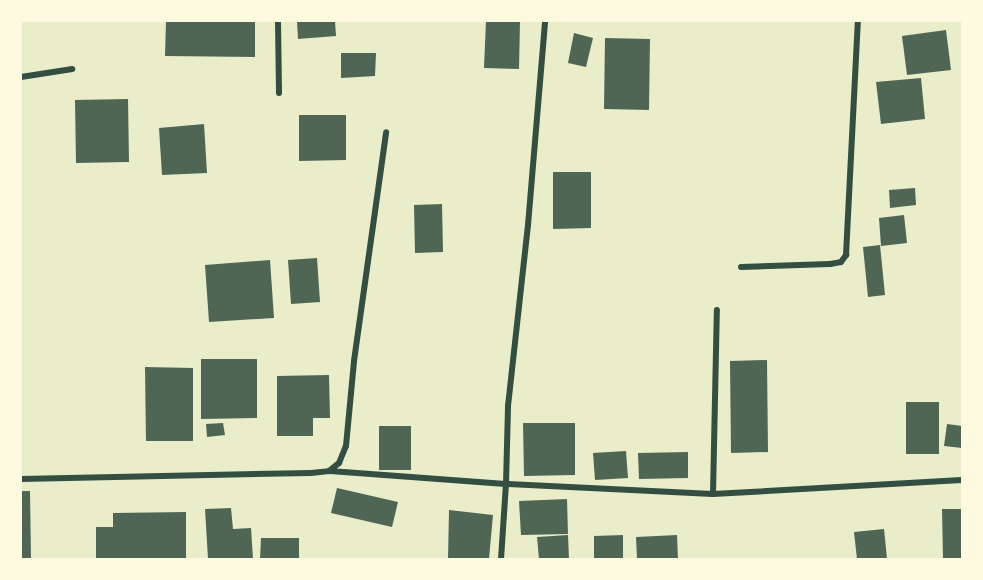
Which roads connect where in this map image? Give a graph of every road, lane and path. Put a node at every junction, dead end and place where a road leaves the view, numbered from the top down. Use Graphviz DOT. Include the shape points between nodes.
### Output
graph roads {
  1 [pos="278,21"];
  2 [pos="545,21"];
  3 [pos="858,21"];
  4 [pos="72,69"];
  5 [pos="21,76"];
  6 [pos="279,93"];
  7 [pos="386,132"];
  8 [pos="741,267"];
  9 [pos="717,310"];
  10 [pos="329,471"];
  11 [pos="21,479"];
  12 [pos="962,480"];
  13 [pos="506,484"];
  14 [pos="713,494"];
  15 [pos="501,559"];
  1 -- 6 [label="street"];
  2 -- 13 [label="street" via="508,406"];
  3 -- 8 [label="street" via="846,255 841,262 830,264"];
  4 -- 5 [label="street"];
  7 -- 10 [label="street" via="346,446 339,463"];
  9 -- 14 [label="street"];
  10 -- 11 [label="street"];
  10 -- 13 [label="street"];
  12 -- 14 [label="street"];
  13 -- 14 [label="street"];
  13 -- 15 [label="street"];
}
